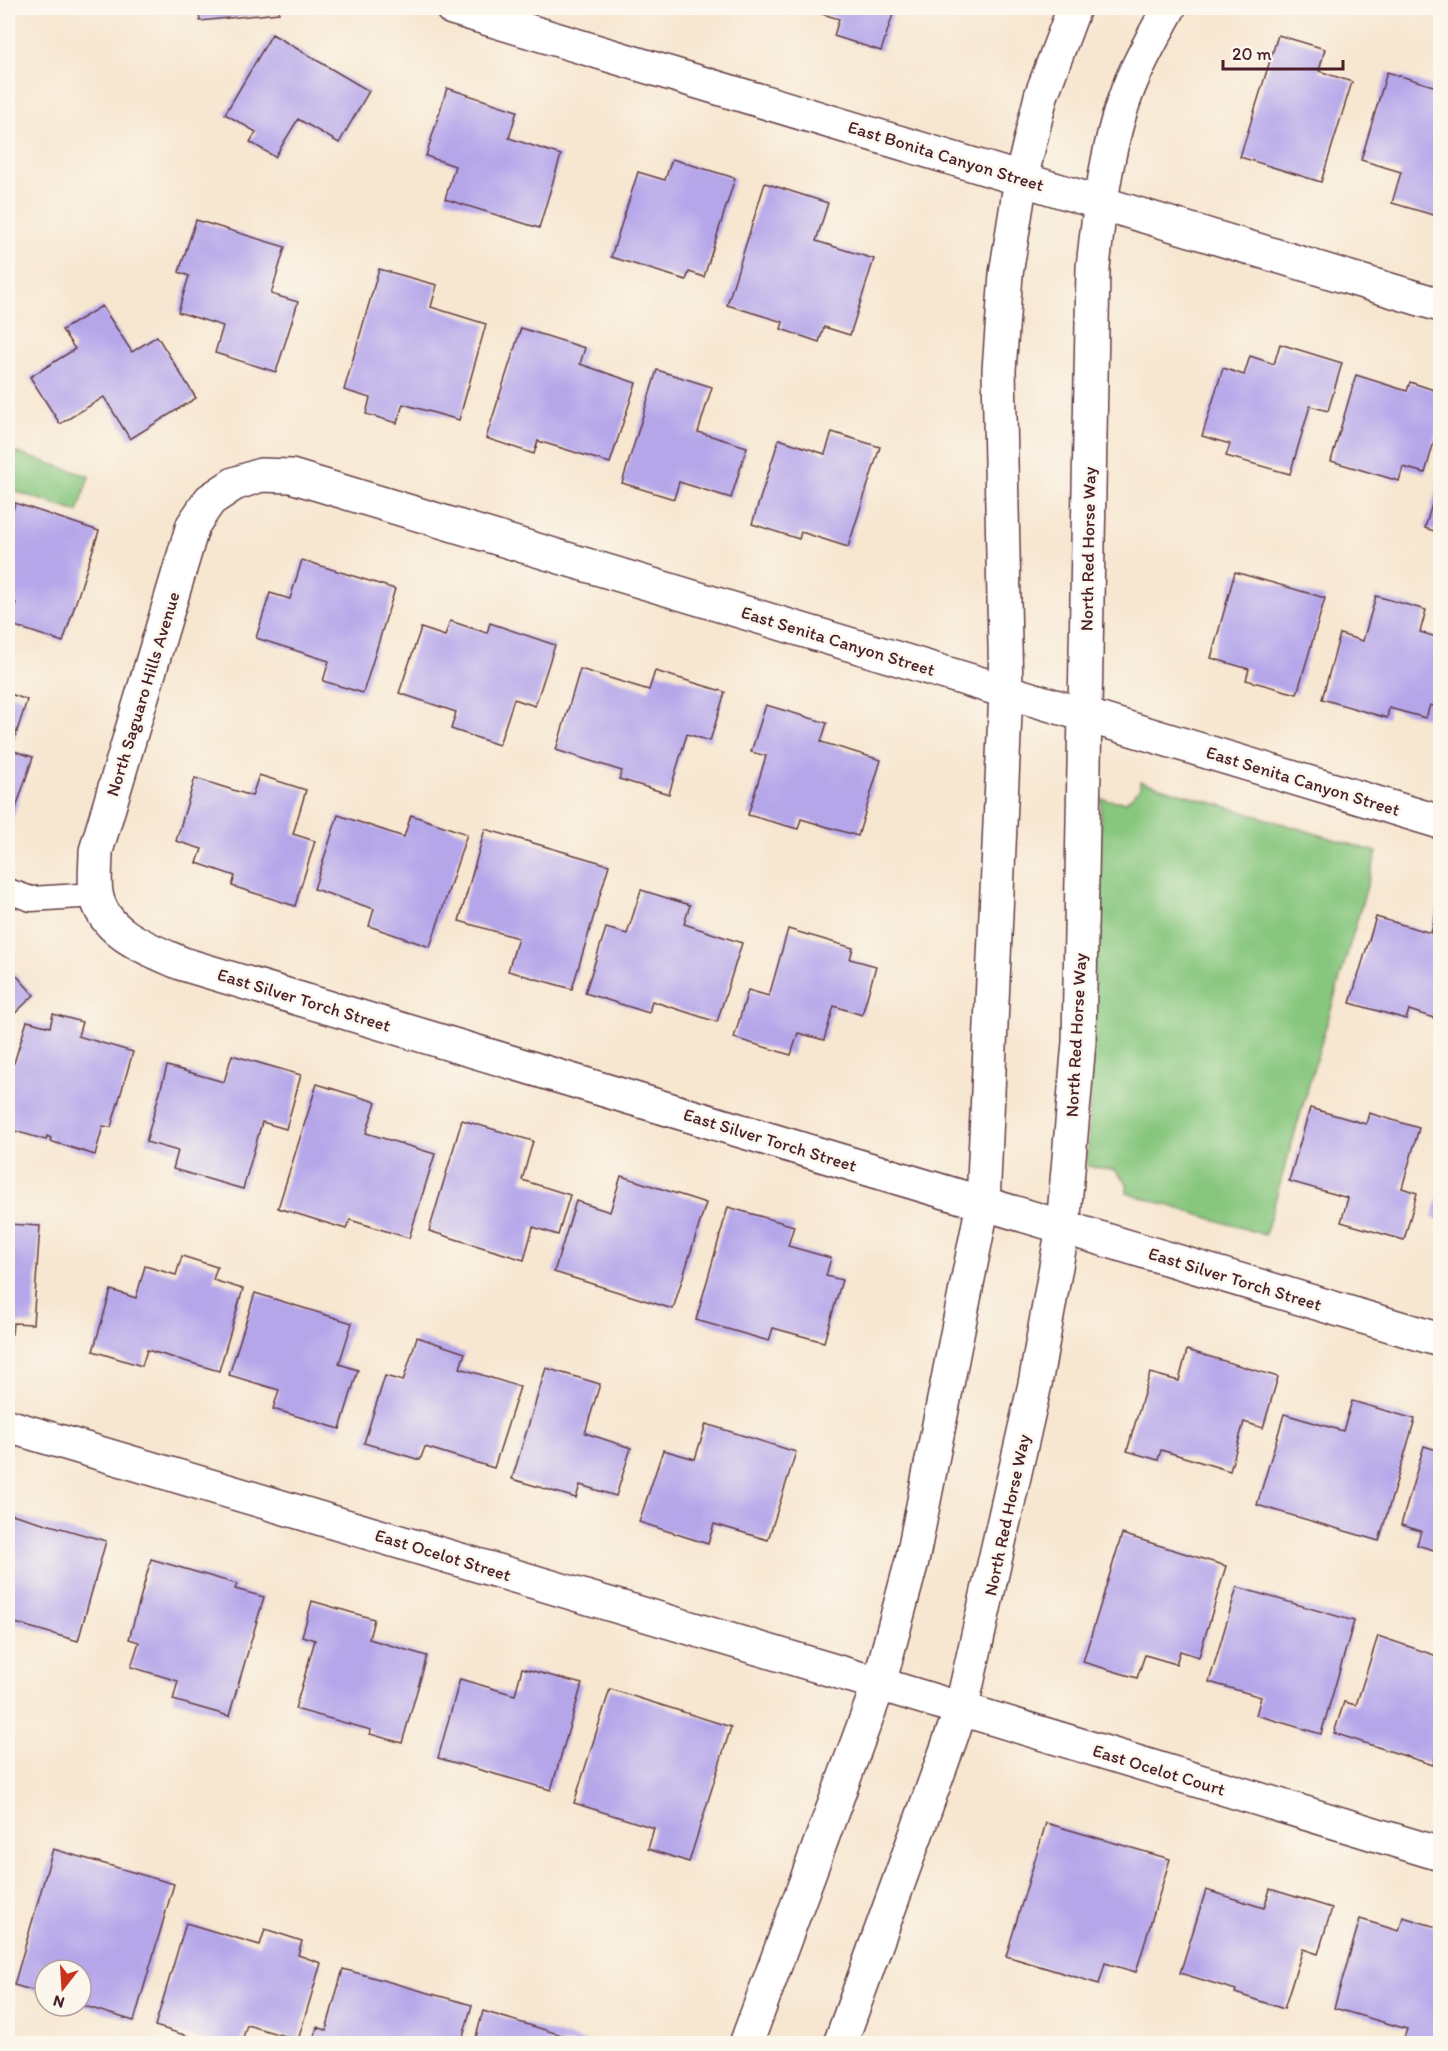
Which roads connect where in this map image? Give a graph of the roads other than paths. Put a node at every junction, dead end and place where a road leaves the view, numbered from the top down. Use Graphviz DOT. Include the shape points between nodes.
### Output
graph roads {
  1 [pos="452,8"];
  2 [pos="1074,8"];
  3 [pos="1169,8"];
  4 [pos="1021,179"];
  5 [pos="1100,203"];
  6 [pos="1440,305"];
  7 [pos="234,484"];
  8 [pos="1006,692"];
  9 [pos="1085,715"];
  10 [pos="1440,822"];
  11 [pos="8,891"];
  12 [pos="102,908"];
  13 [pos="983,1203"];
  14 [pos="1064,1227"];
  15 [pos="1440,1340"];
  16 [pos="8,1426"];
  17 [pos="879,1684"];
  18 [pos="961,1710"];
  19 [pos="1440,1854"];
  20 [pos="746,2043"];
  21 [pos="840,2043"];
  1 -- 4 [label="street, East Bonita Canyon Street"];
  2 -- 4 [label="street" via="1041,96"];
  3 -- 5 [label="street, North Red Horse Way" via="1131,83"];
  4 -- 5 [label="street, East Bonita Canyon Street"];
  4 -- 8 [label="street" via="1006,274 999,370"];
  5 -- 6 [label="street, East Bonita Canyon Street"];
  5 -- 9 [label="street, North Red Horse Way" via="1093,268"];
  7 -- 8 [label="street, East Senita Canyon Street" via="261,475 291,476"];
  7 -- 12 [label="street, North Saguaro Hills Avenue" via="210,500 193,525 96,851"];
  8 -- 9 [label="street, East Senita Canyon Street"];
  8 -- 13 [label="street"];
  9 -- 10 [label="street, East Senita Canyon Street"];
  9 -- 14 [label="street, North Red Horse Way" via="1079,1042"];
  11 -- 12 [label="lane" via="31,899"];
  12 -- 13 [label="street, East Silver Torch Street" via="135,943 183,964"];
  13 -- 14 [label="street, East Silver Torch Street"];
  13 -- 17 [label="street" via="912,1561"];
  14 -- 15 [label="street, East Silver Torch Street"];
  14 -- 18 [label="street, North Red Horse Way" via="1035,1384"];
  16 -- 17 [label="street, East Ocelot Street"];
  17 -- 18 [label="street, East Ocelot Court"];
  17 -- 20 [label="street"];
  18 -- 19 [label="street, East Ocelot Court"];
  18 -- 21 [label="street, North Red Horse Way"];
}
